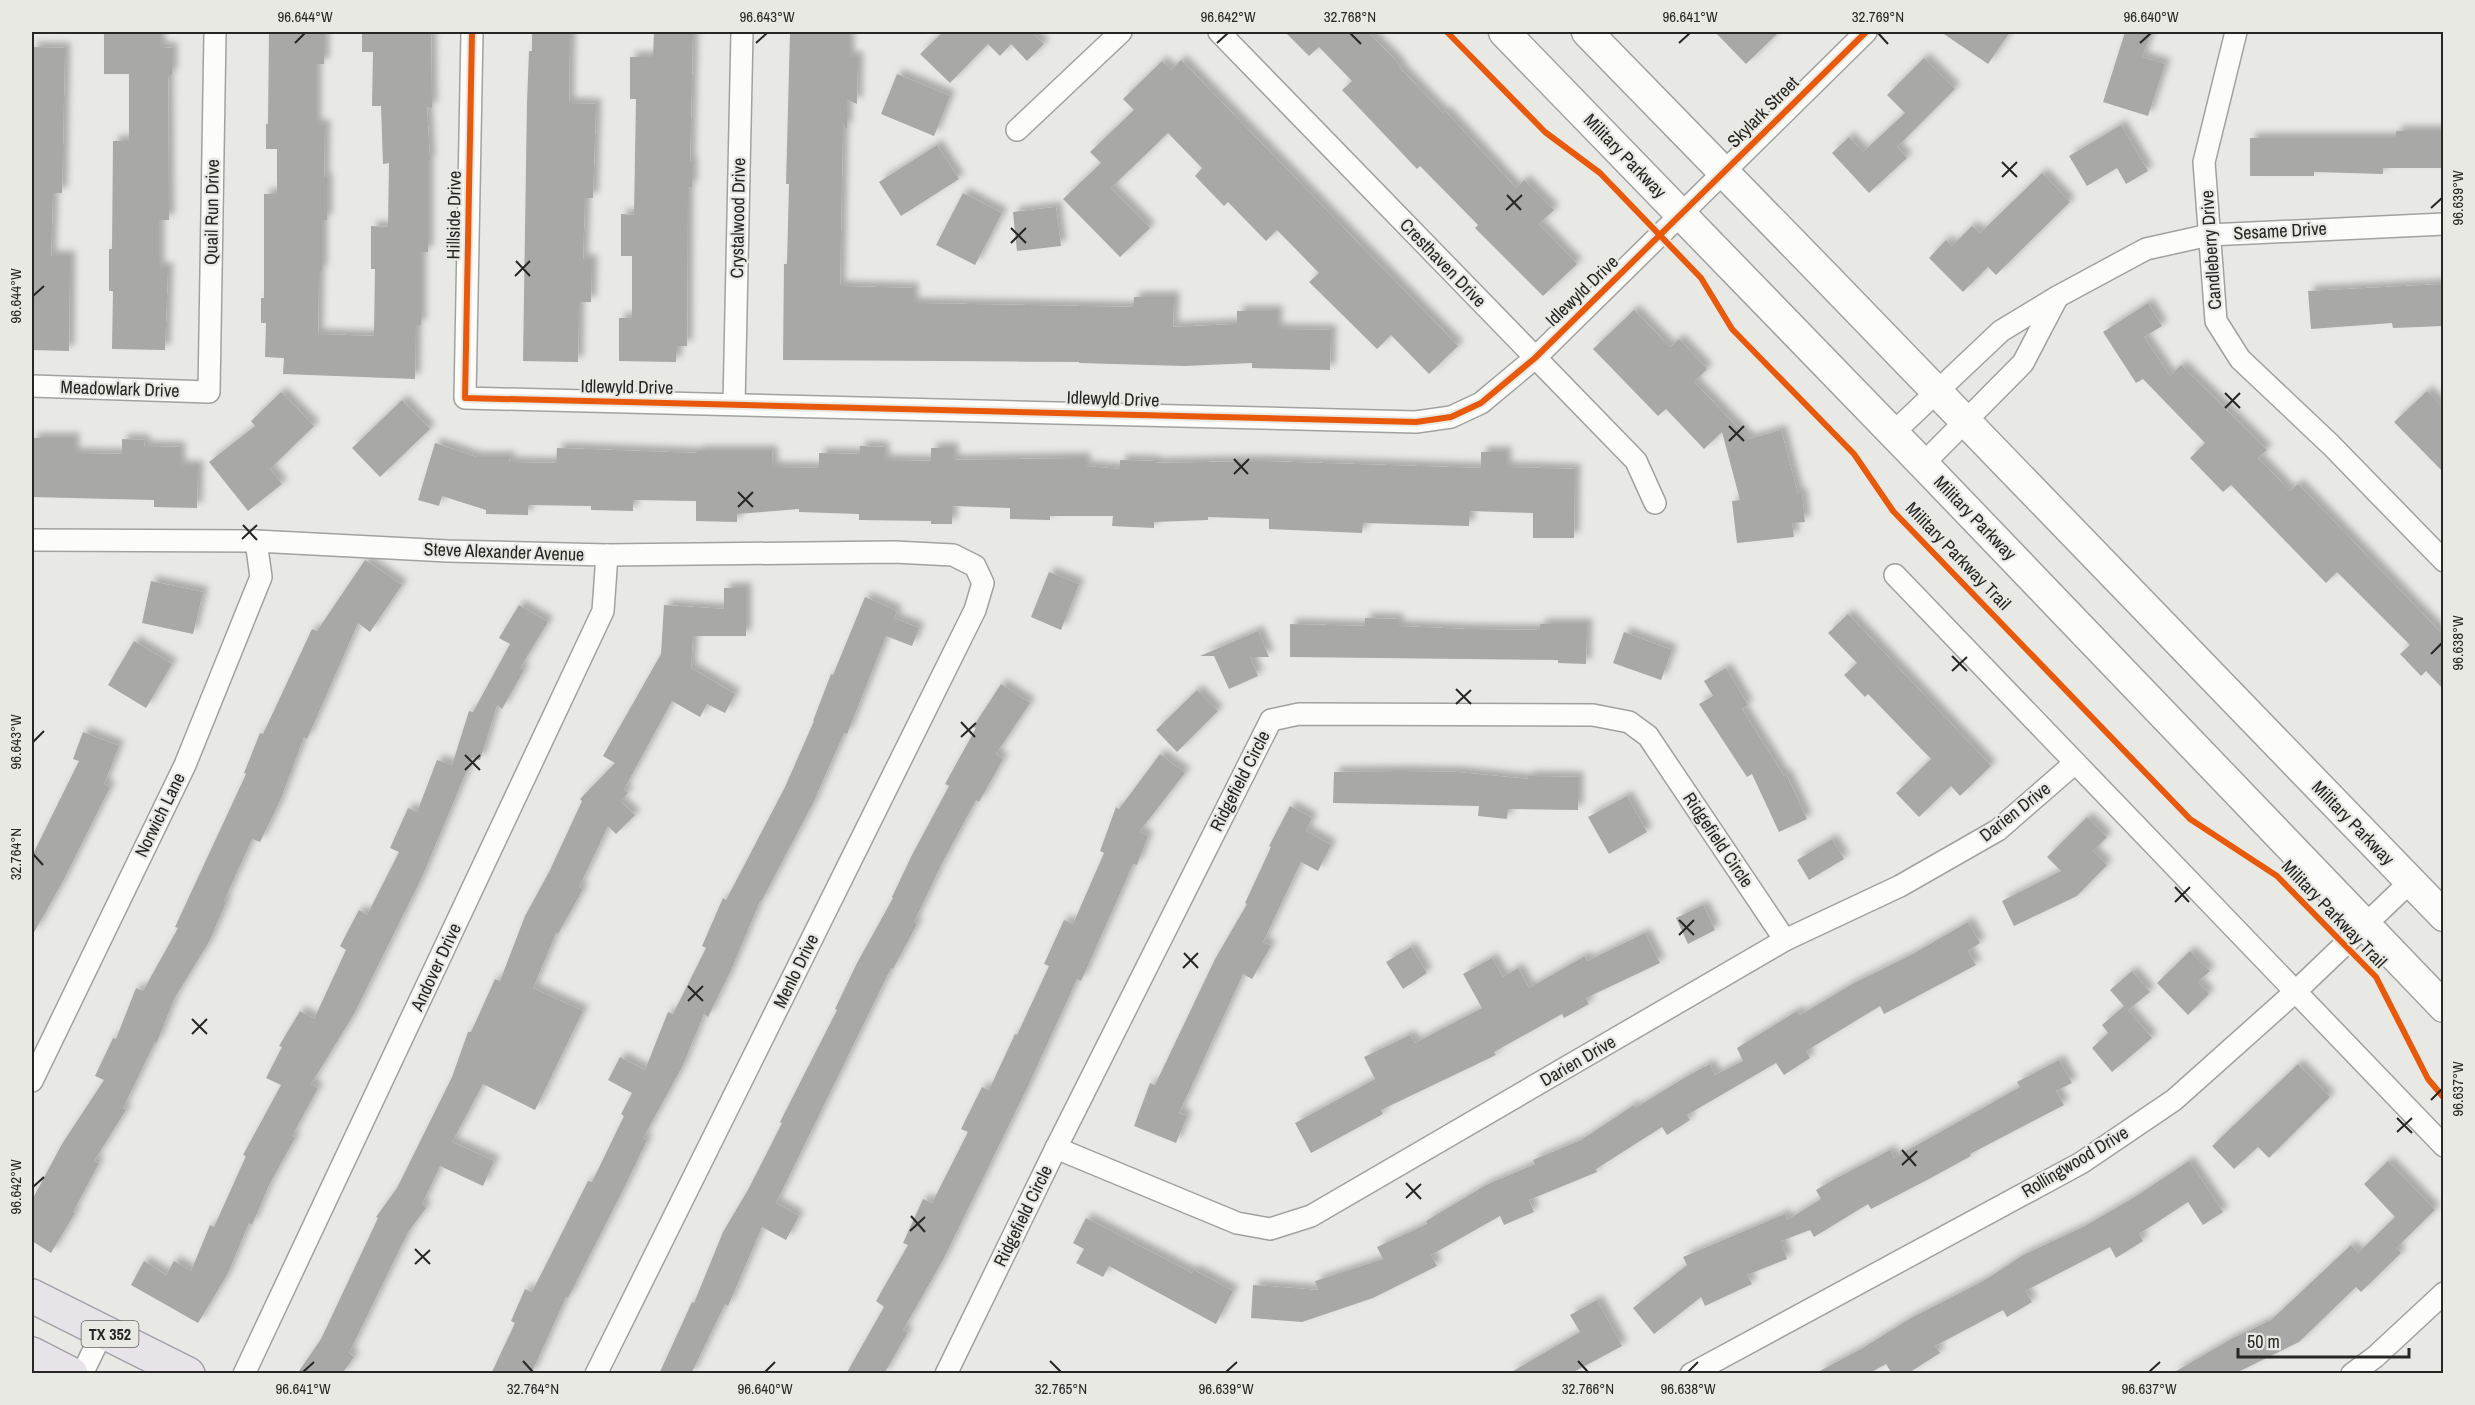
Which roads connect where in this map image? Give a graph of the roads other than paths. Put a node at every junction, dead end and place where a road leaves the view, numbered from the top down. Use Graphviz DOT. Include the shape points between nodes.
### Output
graph roads {
  1 [pos="215,32"];
  2 [pos="472,32"];
  3 [pos="742,32"];
  4 [pos="1121,32"];
  5 [pos="1219,32"];
  6 [pos="1504,32"];
  7 [pos="1587,32"];
  8 [pos="1866,32"];
  9 [pos="2236,32"];
  10 [pos="1017,130"];
  11 [pos="1725,172"];
  12 [pos="1682,214"];
  13 [pos="2444,224"];
  14 [pos="2209,235"];
  15 [pos="2057,297"];
  16 [pos="1535,358"];
  17 [pos="32,386"];
  18 [pos="1936,391"];
  19 [pos="209,392"];
  20 [pos="465,398"];
  21 [pos="734,404"];
  22 [pos="1966,422"];
  23 [pos="1893,433"];
  24 [pos="1923,464"];
  25 [pos="1655,503"];
  26 [pos="32,540"];
  27 [pos="256,541"];
  28 [pos="607,555"];
  29 [pos="2444,561"];
  30 [pos="975,566"];
  31 [pos="1894,575"];
  32 [pos="2075,763"];
  33 [pos="2410,882"];
  34 [pos="2444,916"];
  35 [pos="2365,926"];
  36 [pos="1785,940"];
  37 [pos="2295,992"];
  38 [pos="2444,1007"];
  39 [pos="32,1081"];
  40 [pos="2444,1146"];
  41 [pos="1056,1148"];
  42 [pos="2444,1293"];
  43 [pos="32,1296"];
  44 [pos="103,1331"];
  45 [pos="32,1354"];
  46 [pos="71,1374"];
  47 [pos="82,1374"];
  48 [pos="188,1374"];
  49 [pos="244,1374"];
  50 [pos="596,1374"];
  51 [pos="946,1374"];
  52 [pos="1691,1374"];
  53 [pos="2352,1374"];
  1 -- 19 [label="street, Quail Run Drive"];
  2 -- 20 [label="street, Hillside Drive"];
  3 -- 21 [label="street, Crystalwood Drive"];
  4 -- 10 [label="street"];
  5 -- 16 [label="street, Cresthaven Drive"];
  6 -- 12 [label="main road, Military Parkway"];
  7 -- 11 [label="main road, Military Parkway"];
  8 -- 11 [label="street, Skylark Street"];
  9 -- 14 [label="street, Candleberry Drive" via="2204,162"];
  11 -- 12 [label="street, Skylark Street"];
  11 -- 18 [label="main road, Military Parkway"];
  12 -- 16 [label="street, Idlewyld Drive"];
  12 -- 23 [label="main road, Military Parkway"];
  13 -- 14 [label="street, Sesame Drive"];
  14 -- 15 [label="street, Sesame Drive" via="2146,249"];
  14 -- 29 [label="street, Candleberry Drive" via="2216,321 2240,359"];
  15 -- 18 [label="street, Sesame Drive" via="2001,331"];
  15 -- 22 [label="street" via="2023,363"];
  16 -- 21 [label="street, Idlewyld Drive" via="1481,403 1451,417 1416,422"];
  16 -- 25 [label="street, Cresthaven Drive" via="1636,461"];
  17 -- 19 [label="street, Meadowlark Drive"];
  18 -- 22 [label="main road, Military Parkway"];
  18 -- 23 [label="street, Sesame Drive"];
  20 -- 21 [label="street, Idlewyld Drive"];
  22 -- 24 [label="street"];
  22 -- 33 [label="main road, Military Parkway"];
  23 -- 24 [label="main road, Military Parkway"];
  24 -- 35 [label="main road, Military Parkway"];
  26 -- 27 [label="street, Steve Alexander Avenue"];
  27 -- 28 [label="street, Steve Alexander Avenue"];
  27 -- 39 [label="street, Norwich Lane" via="261,577 189,755"];
  28 -- 30 [label="street, Steve Alexander Avenue" via="894,552 953,555"];
  28 -- 49 [label="street, Andover Drive" via="603,611"];
  30 -- 50 [label="street, Menlo Drive" via="983,583 975,610"];
  31 -- 32 [label="street"];
  32 -- 36 [label="street, Darien Drive" via="1998,830 1900,886"];
  32 -- 37 [label="street"];
  33 -- 34 [label="main road, Military Parkway"];
  33 -- 35 [label="street, Rollingwood Drive"];
  35 -- 37 [label="street, Rollingwood Drive"];
  35 -- 38 [label="main road, Military Parkway"];
  36 -- 41 [label="street, Darien Drive" via="1311,1216 1270,1229 1237,1223"];
  36 -- 41 [label="street, Ridgefield Circle" via="1648,736 1629,722 1581,715 1299,714 1271,720"];
  37 -- 40 [label="street"];
  37 -- 52 [label="street, Rollingwood Drive" via="2174,1100 2081,1162"];
  41 -- 51 [label="street, Ridgefield Circle"];
  42 -- 53 [label="street"];
  43 -- 44 [label="main road, TX 352"];
  44 -- 47 [label="street"];
  44 -- 48 [label="main road, TX 352"];
  45 -- 46 [label="main road"];
}
